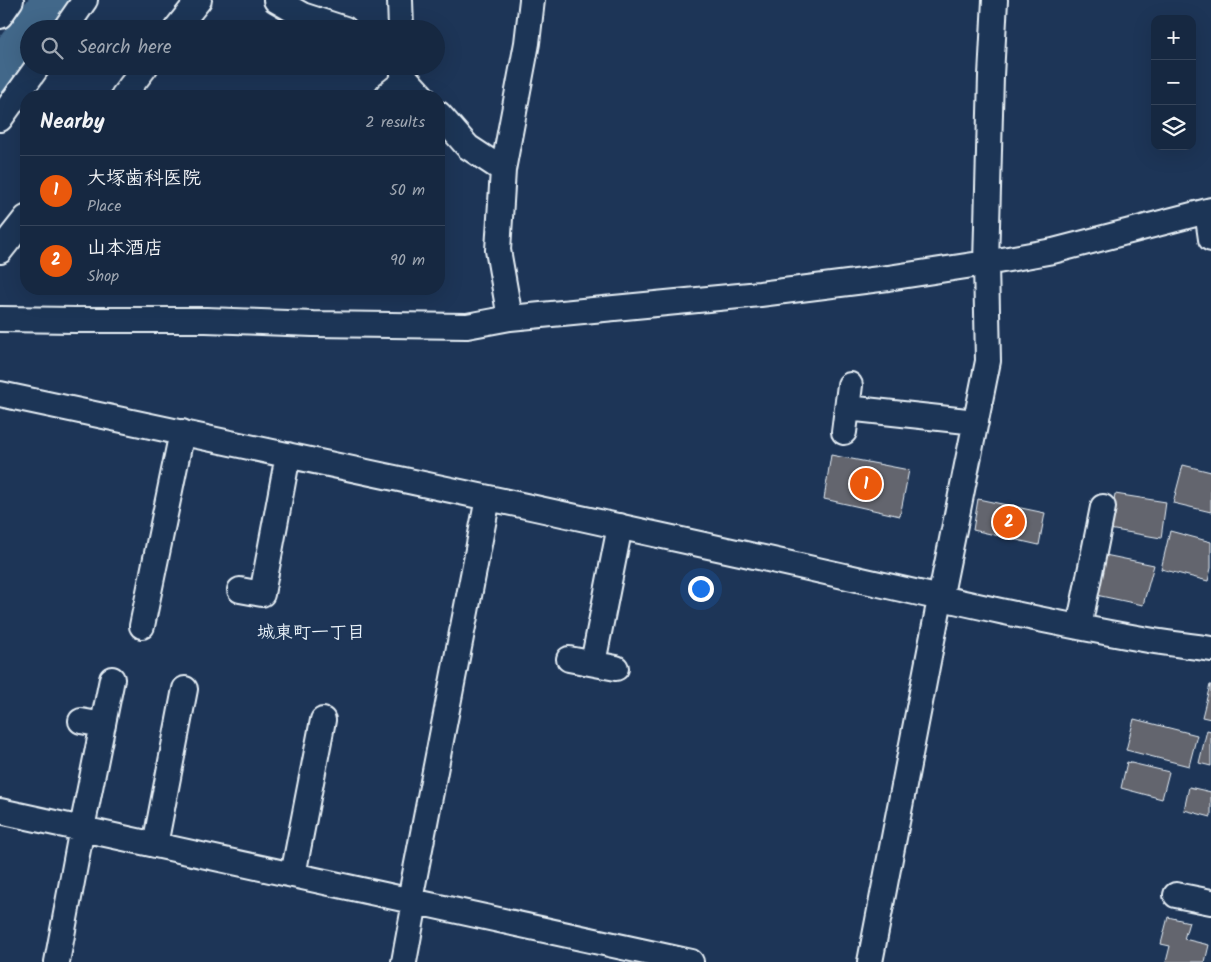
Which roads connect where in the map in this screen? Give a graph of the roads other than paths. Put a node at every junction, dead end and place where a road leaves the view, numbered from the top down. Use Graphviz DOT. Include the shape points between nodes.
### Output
graph roads {
  1 [pos="11,0"];
  2 [pos="85,0"];
  3 [pos="199,0"];
  4 [pos="400,0"];
  5 [pos="532,0"];
  6 [pos="995,0"];
  7 [pos="287,3"];
  8 [pos="0,16"];
  9 [pos="71,20"];
  10 [pos="183,20"];
  11 [pos="317,20"];
  12 [pos="401,20"];
  13 [pos="32,75"];
  14 [pos="139,75"];
  15 [pos="411,81"];
  16 [pos="21,90"];
  17 [pos="128,90"];
  18 [pos="395,90"];
  19 [pos="20,91"];
  20 [pos="0,119"];
  21 [pos="445,121"];
  22 [pos="503,170"];
  23 [pos="1209,210"];
  24 [pos="20,226"];
  25 [pos="1211,239"];
  26 [pos="0,251"];
  27 [pos="986,263"];
  28 [pos="510,318"];
  29 [pos="0,319"];
  30 [pos="0,394"];
  31 [pos="976,422"];
  32 [pos="182,432"];
  33 [pos="844,432"];
  34 [pos="288,455"];
  35 [pos="488,498"];
  36 [pos="1103,507"];
  37 [pos="620,526"];
  38 [pos="240,590"];
  39 [pos="940,599"];
  40 [pos="142,626"];
  41 [pos="1079,627"];
  42 [pos="1211,649"];
  43 [pos="569,659"];
  44 [pos="112,679"];
  45 [pos="185,689"];
  46 [pos="323,720"];
  47 [pos="0,811"];
  48 [pos="82,828"];
  49 [pos="155,845"];
  50 [pos="292,875"];
  51 [pos="1176,895"];
  52 [pos="413,901"];
  53 [pos="1211,902"];
  54 [pos="57,962"];
  55 [pos="404,962"];
  56 [pos="691,962"];
  57 [pos="870,962"];
  1 -- 8 [label="street"];
  2 -- 9 [label="street"];
  3 -- 10 [label="street"];
  4 -- 12 [label="street"];
  5 -- 22 [label="street"];
  6 -- 27 [label="street"];
  7 -- 11 [label="street" via="302,15"];
  13 -- 16 [label="street"];
  14 -- 17 [label="street"];
  15 -- 18 [label="street"];
  19 -- 20 [label="street"];
  21 -- 22 [label="street" via="468,147"];
  22 -- 28 [label="street" via="498,250"];
  23 -- 25 [label="street"];
  23 -- 27 [label="street" via="1053,251"];
  24 -- 26 [label="street"];
  27 -- 28 [label="street" via="760,294"];
  27 -- 31 [label="street" via="988,361"];
  28 -- 29 [label="street" via="468,326"];
  30 -- 32 [label="street"];
  31 -- 33 [label="street" via="848,396"];
  31 -- 39 [label="street"];
  32 -- 34 [label="street"];
  32 -- 40 [label="street"];
  34 -- 35 [label="street"];
  34 -- 38 [label="street" via="262,594"];
  35 -- 37 [label="street"];
  35 -- 52 [label="street"];
  36 -- 41 [label="street"];
  37 -- 39 [label="street"];
  37 -- 43 [label="street" via="604,665"];
  39 -- 41 [label="street"];
  39 -- 57 [label="street"];
  41 -- 42 [label="street"];
  44 -- 48 [label="street" via="92,723"];
  45 -- 49 [label="street"];
  46 -- 50 [label="street"];
  47 -- 48 [label="street"];
  48 -- 49 [label="street"];
  48 -- 54 [label="street"];
  49 -- 50 [label="street"];
  50 -- 52 [label="street"];
  51 -- 53 [label="street"];
  52 -- 55 [label="street"];
  52 -- 56 [label="street"];
}
